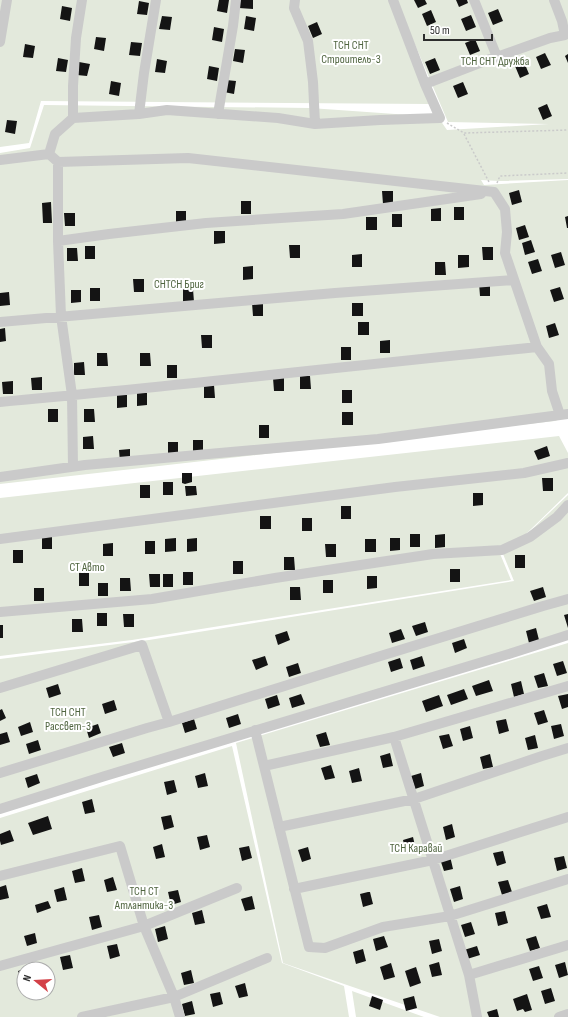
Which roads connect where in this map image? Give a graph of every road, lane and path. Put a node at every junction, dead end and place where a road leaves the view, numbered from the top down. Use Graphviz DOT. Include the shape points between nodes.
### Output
graph roads {
  1 [pos="7,0"];
  2 [pos="82,0"];
  3 [pos="156,0"];
  4 [pos="236,0"];
  5 [pos="295,0"];
  6 [pos="393,0"];
  7 [pos="474,0"];
  8 [pos="554,0"];
  9 [pos="0,42"];
  10 [pos="496,57"];
  11 [pos="425,84"];
  12 [pos="139,114"];
  13 [pos="218,114"];
  14 [pos="73,118"];
  15 [pos="440,118"];
  16 [pos="315,124"];
  17 [pos="568,130"];
  18 [pos="464,133"];
  19 [pos="49,154"];
  20 [pos="0,160"];
  21 [pos="58,162"];
  22 [pos="568,173"];
  23 [pos="494,192"];
  24 [pos="58,241"];
  25 [pos="514,280"];
  26 [pos="62,316"];
  27 [pos="0,322"];
  28 [pos="537,347"];
  29 [pos="72,395"];
  30 [pos="0,402"];
  31 [pos="564,414"];
  32 [pos="568,463"];
  33 [pos="73,467"];
  34 [pos="0,477"];
  35 [pos="568,505"];
  36 [pos="0,539"];
  37 [pos="568,599"];
  38 [pos="0,612"];
  39 [pos="568,635"];
  40 [pos="568,686"];
  41 [pos="0,688"];
  42 [pos="169,722"];
  43 [pos="255,730"];
  44 [pos="394,737"];
  45 [pos="568,748"];
  46 [pos="264,766"];
  47 [pos="0,773"];
  48 [pos="414,799"];
  49 [pos="0,809"];
  50 [pos="568,817"];
  51 [pos="279,827"];
  52 [pos="433,860"];
  53 [pos="0,876"];
  54 [pos="568,880"];
  55 [pos="237,888"];
  56 [pos="294,889"];
  57 [pos="450,916"];
  58 [pos="144,926"];
  59 [pos="568,945"];
  60 [pos="267,958"];
  61 [pos="0,966"];
  62 [pos="469,975"];
  63 [pos="174,997"];
  64 [pos="568,1014"];
  65 [pos="82,1017"];
  66 [pos="180,1017"];
  67 [pos="477,1017"];
  68 [pos="559,1017"];
  1 -- 9 [label="street"];
  2 -- 14 [label="street" via="76,38"];
  3 -- 12 [label="street"];
  4 -- 13 [label="street"];
  5 -- 16 [label="street" via="294,8 308,41"];
  6 -- 11 [label="street"];
  7 -- 10 [label="street"];
  8 -- 10 [label="street" via="566,35"];
  10 -- 11 [label="street"];
  11 -- 15 [label="street"];
  12 -- 13 [label="street" via="167,110"];
  12 -- 14 [label="street"];
  13 -- 16 [label="street" via="278,118"];
  14 -- 19 [label="street" via="55,134"];
  15 -- 16 [label="street"];
  15 -- 18 [label="path"];
  17 -- 18 [label="path"];
  18 -- 23 [label="path"];
  19 -- 20 [label="street"];
  19 -- 21 [label="street"];
  21 -- 23 [label="street" via="188,158"];
  21 -- 24 [label="street"];
  22 -- 23 [label="path" via="500,176"];
  23 -- 24 [label="street" via="343,214 206,223"];
  23 -- 25 [label="street" via="505,209 505,253"];
  24 -- 26 [label="street"];
  25 -- 26 [label="street"];
  25 -- 28 [label="street"];
  26 -- 27 [label="street"];
  26 -- 29 [label="street"];
  28 -- 29 [label="street"];
  28 -- 31 [label="street" via="549,364 552,391"];
  29 -- 30 [label="street"];
  29 -- 33 [label="street"];
  31 -- 33 [label="street" via="378,439"];
  32 -- 36 [label="street" via="524,473 388,488"];
  33 -- 34 [label="street"];
  35 -- 38 [label="street" via="557,517 530,537 502,550 425,556 152,599"];
  37 -- 42 [label="street"];
  39 -- 43 [label="street"];
  40 -- 44 [label="street"];
  41 -- 42 [label="street" via="142,645"];
  42 -- 47 [label="street"];
  43 -- 46 [label="street"];
  43 -- 49 [label="street"];
  44 -- 46 [label="street"];
  44 -- 48 [label="street"];
  45 -- 48 [label="street"];
  46 -- 51 [label="street"];
  48 -- 51 [label="street"];
  48 -- 52 [label="street"];
  50 -- 52 [label="street"];
  51 -- 56 [label="street"];
  52 -- 56 [label="street"];
  52 -- 57 [label="street"];
  53 -- 58 [label="street" via="120,846"];
  54 -- 57 [label="street"];
  55 -- 58 [label="street"];
  56 -- 57 [label="street" via="309,947 325,948 383,927"];
  57 -- 62 [label="street"];
  58 -- 61 [label="street"];
  58 -- 63 [label="street"];
  59 -- 62 [label="street"];
  60 -- 63 [label="street"];
  62 -- 67 [label="street"];
  63 -- 65 [label="street"];
  63 -- 66 [label="street"];
  64 -- 68 [label="street"];
}
